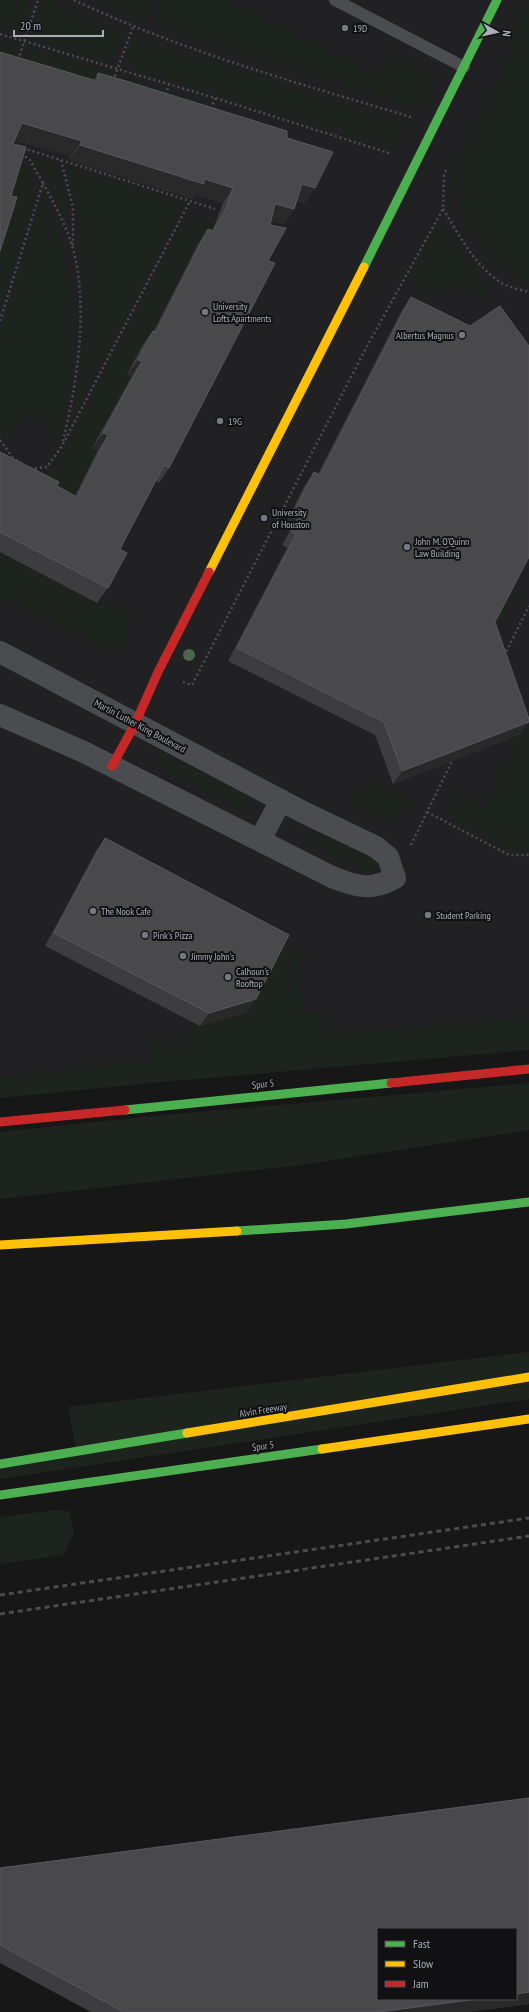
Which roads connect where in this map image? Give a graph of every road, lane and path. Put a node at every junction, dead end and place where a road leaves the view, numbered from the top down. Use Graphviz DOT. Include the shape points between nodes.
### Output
graph roads {
  1 [pos="38,0"];
  2 [pos="74,0"];
  3 [pos="335,0"];
  4 [pos="497,0"];
  5 [pos="133,27"];
  6 [pos="0,34"];
  7 [pos="23,41"];
  8 [pos="17,63"];
  9 [pos="464,67"];
  10 [pos="117,69"];
  11 [pos="112,84"];
  12 [pos="169,84"];
  13 [pos="165,98"];
  14 [pos="215,98"];
  15 [pos="211,111"];
  16 [pos="416,118"];
  17 [pos="395,156"];
  18 [pos="61,160"];
  19 [pos="449,161"];
  20 [pos="43,183"];
  21 [pos="190,201"];
  22 [pos="215,209"];
  23 [pos="443,209"];
  24 [pos="73,249"];
  25 [pos="529,292"];
  26 [pos="0,321"];
  27 [pos="0,440"];
  28 [pos="62,446"];
  29 [pos="529,606"];
  30 [pos="0,652"];
  31 [pos="501,662"];
  32 [pos="178,681"];
  33 [pos="0,715"];
  34 [pos="135,724"];
  35 [pos="452,761"];
  36 [pos="112,766"];
  37 [pos="275,796"];
  38 [pos="427,812"];
  39 [pos="254,837"];
  40 [pos="529,855"];
  41 [pos="395,878"];
  42 [pos="529,1069"];
  43 [pos="0,1122"];
  44 [pos="529,1202"];
  45 [pos="0,1245"];
  46 [pos="529,1377"];
  47 [pos="529,1420"];
  48 [pos="0,1464"];
  49 [pos="0,1495"];
  1 -- 7 [label="path"];
  2 -- 5 [label="path"];
  3 -- 9 [label="lane"];
  4 -- 9 [label="main road"];
  5 -- 10 [label="path"];
  5 -- 16 [label="path" via="249,68"];
  6 -- 7 [label="path"];
  7 -- 8 [label="path"];
  7 -- 10 [label="path"];
  9 -- 34 [label="main road" via="158,672"];
  10 -- 11 [label="path"];
  10 -- 12 [label="path"];
  12 -- 13 [label="path"];
  12 -- 14 [label="path"];
  14 -- 15 [label="path"];
  14 -- 17 [label="path"];
  18 -- 20 [label="path" via="18,148 30,160"];
  18 -- 21 [label="path"];
  18 -- 24 [label="path" via="73,206"];
  19 -- 23 [label="path" via="444,175"];
  20 -- 24 [label="path"];
  20 -- 26 [label="path"];
  21 -- 22 [label="path"];
  21 -- 28 [label="path"];
  23 -- 25 [label="path" via="483,267 505,285"];
  23 -- 32 [label="path" via="366,348 192,685"];
  24 -- 28 [label="path" via="81,292 78,356 71,408"];
  27 -- 28 [label="path" via="13,458 30,469 47,467"];
  29 -- 31 [label="path"];
  30 -- 34 [label="street, Martin Luther King Boulevard"];
  33 -- 36 [label="street"];
  34 -- 36 [label="main road"];
  34 -- 37 [label="street, Martin Luther King Boulevard"];
  35 -- 38 [label="path"];
  36 -- 39 [label="street"];
  37 -- 39 [label="street"];
  37 -- 41 [label="street, Martin Luther King Boulevard" via="376,847 388,857"];
  38 -- 40 [label="path" via="509,855"];
  38 -- 41 [label="path"];
  39 -- 41 [label="street" via="349,884 370,887"];
  42 -- 43 [label="main road, Spur 5"];
  44 -- 45 [label="main road" via="346,1224"];
  46 -- 48 [label="main road, Alvin Freeway"];
  47 -- 49 [label="main road, Spur 5"];
}
